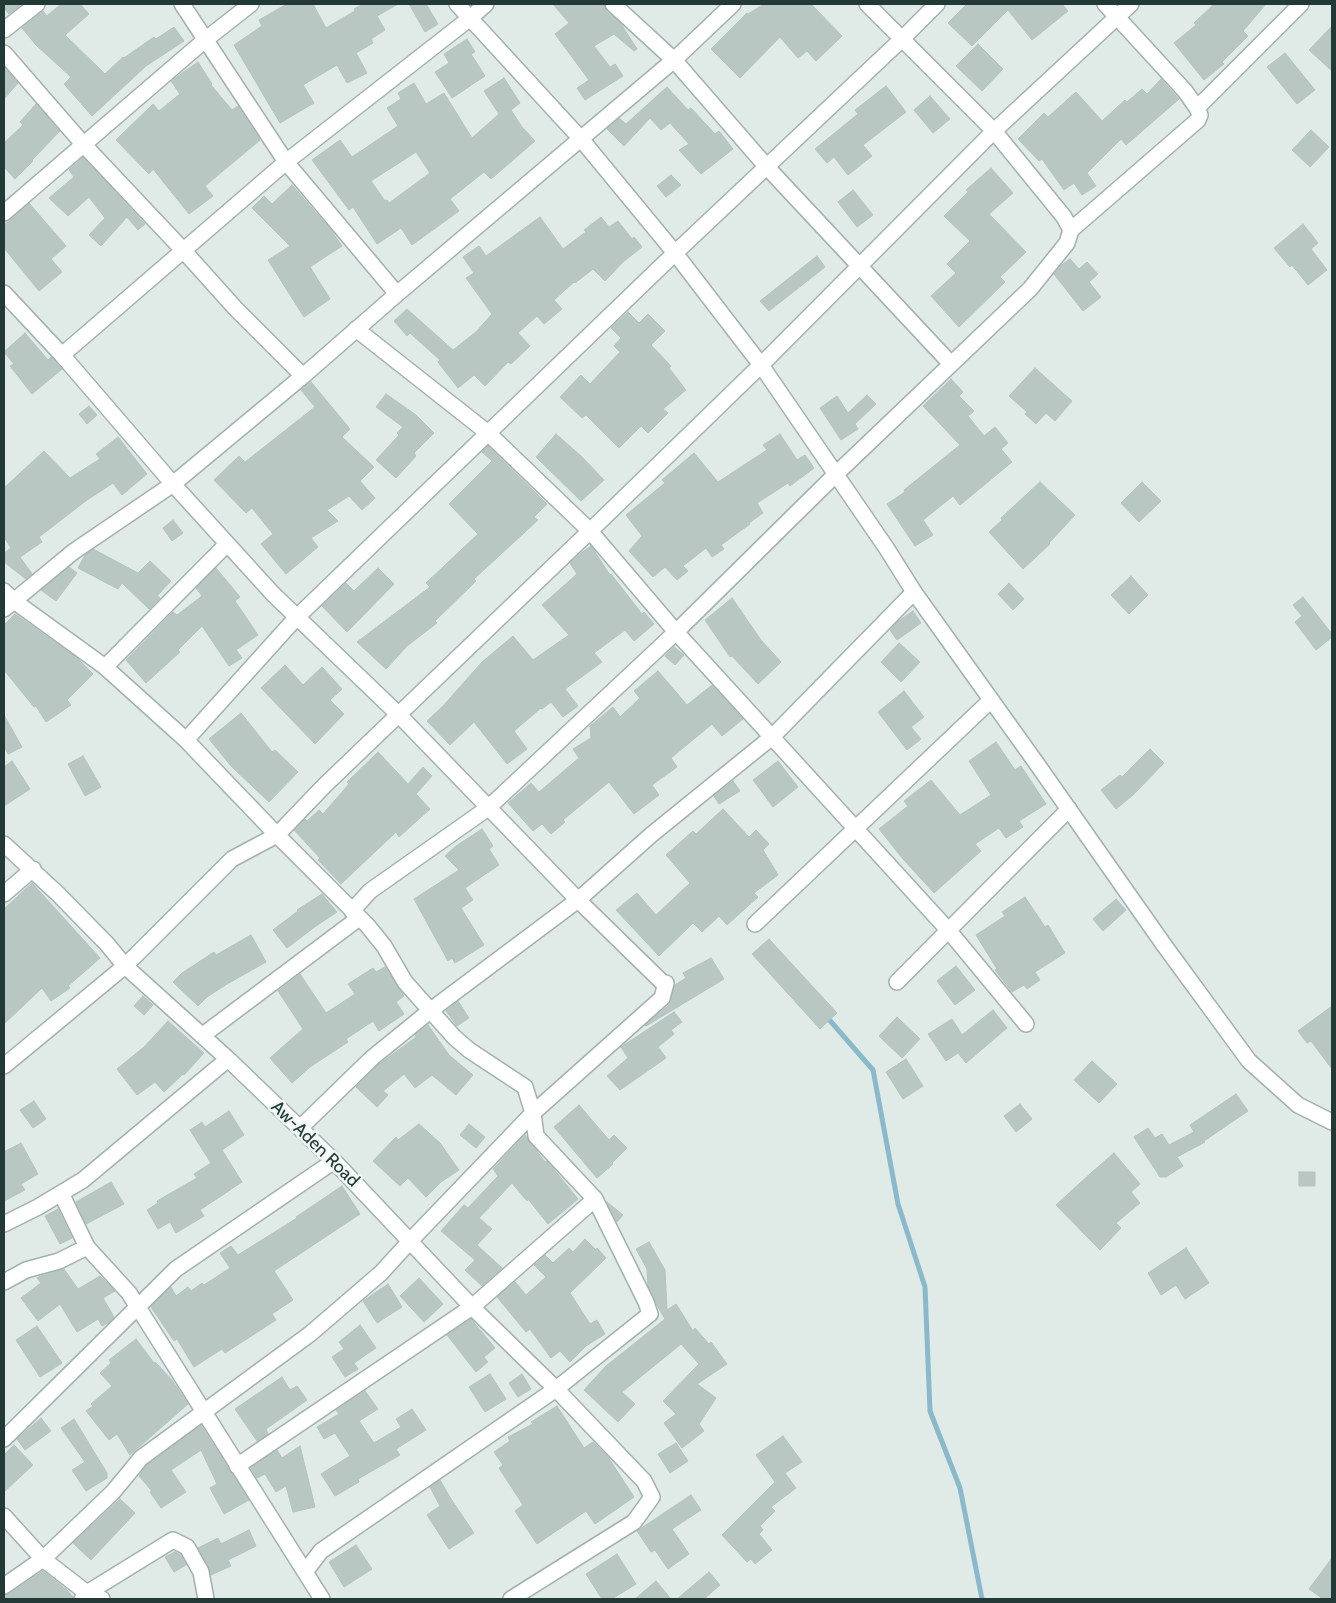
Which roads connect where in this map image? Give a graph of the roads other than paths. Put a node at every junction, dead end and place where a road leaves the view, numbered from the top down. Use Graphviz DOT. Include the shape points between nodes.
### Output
graph roads {
  1 [pos="37,4"];
  2 [pos="182,4"];
  3 [pos="251,4"];
  4 [pos="456,4"];
  5 [pos="486,4"];
  6 [pos="613,4"];
  7 [pos="732,4"];
  8 [pos="867,4"];
  9 [pos="937,4"];
  10 [pos="1105,4"];
  11 [pos="1131,4"];
  12 [pos="1301,4"];
  13 [pos="1117,17"];
  14 [pos="469,19"];
  15 [pos="4,30"];
  16 [pos="902,39"];
  17 [pos="205,40"];
  18 [pos="4,53"];
  19 [pos="674,60"];
  20 [pos="1197,108"];
  21 [pos="994,131"];
  22 [pos="581,139"];
  23 [pos="84,145"];
  24 [pos="286,162"];
  25 [pos="766,166"];
  26 [pos="4,213"];
  27 [pos="1071,230"];
  28 [pos="183,250"];
  29 [pos="675,253"];
  30 [pos="859,265"];
  31 [pos="4,293"];
  32 [pos="397,294"];
  33 [pos="356,329"];
  34 [pos="62,355"];
  35 [pos="951,364"];
  36 [pos="760,365"];
  37 [pos="304,376"];
  38 [pos="488,433"];
  39 [pos="835,475"];
  40 [pos="173,484"];
  41 [pos="590,531"];
  42 [pos="227,544"];
  43 [pos="914,592"];
  44 [pos="7,600"];
  45 [pos="296,618"];
  46 [pos="676,632"];
  47 [pos="105,667"];
  48 [pos="992,700"];
  49 [pos="399,715"];
  50 [pos="772,737"];
  51 [pos="186,740"];
  52 [pos="488,808"];
  53 [pos="1069,809"];
  54 [pos="856,828"];
  55 [pos="277,835"];
  56 [pos="4,844"];
  57 [pos="33,869"];
  58 [pos="4,894"];
  59 [pos="578,900"];
  60 [pos="356,915"];
  61 [pos="755,924"];
  62 [pos="948,931"];
  63 [pos="125,966"];
  64 [pos="897,982"];
  65 [pos="431,1010"];
  66 [pos="1026,1024"];
  67 [pos="203,1035"];
  68 [pos="228,1059"];
  69 [pos="4,1066"];
  70 [pos="533,1113"];
  71 [pos="1332,1122"];
  72 [pos="300,1128"];
  73 [pos="334,1161"];
  74 [pos="61,1193"];
  75 [pos="595,1199"];
  76 [pos="4,1224"];
  77 [pos="411,1240"];
  78 [pos="87,1247"];
  79 [pos="4,1282"];
  80 [pos="472,1306"];
  81 [pos="136,1308"];
  82 [pos="556,1389"];
  83 [pos="203,1412"];
  84 [pos="4,1439"];
  85 [pos="237,1466"];
  86 [pos="4,1516"];
  87 [pos="43,1559"];
  88 [pos="305,1572"];
  89 [pos="4,1586"];
  90 [pos="84,1596"];
  91 [pos="102,1599"];
  92 [pos="206,1599"];
  93 [pos="322,1599"];
  94 [pos="511,1599"];
  1 -- 15 [label="street"];
  2 -- 17 [label="street"];
  3 -- 17 [label="street"];
  4 -- 14 [label="street"];
  5 -- 14 [label="street"];
  6 -- 19 [label="street"];
  7 -- 19 [label="street"];
  8 -- 16 [label="street"];
  9 -- 16 [label="street"];
  10 -- 13 [label="street"];
  11 -- 13 [label="street"];
  12 -- 20 [label="street"];
  13 -- 20 [label="street" via="1186,91"];
  13 -- 21 [label="street"];
  14 -- 22 [label="street"];
  14 -- 24 [label="street"];
  16 -- 21 [label="street"];
  16 -- 25 [label="street"];
  17 -- 23 [label="street"];
  17 -- 24 [label="street"];
  18 -- 23 [label="street"];
  19 -- 22 [label="street"];
  19 -- 25 [label="street"];
  20 -- 27 [label="street" via="1198,120"];
  21 -- 27 [label="street" via="1064,216"];
  21 -- 30 [label="street"];
  22 -- 29 [label="street"];
  22 -- 32 [label="street"];
  23 -- 26 [label="street"];
  23 -- 28 [label="street"];
  24 -- 28 [label="street"];
  24 -- 32 [label="street"];
  25 -- 29 [label="street"];
  25 -- 30 [label="street"];
  27 -- 35 [label="street" via="1067,243 1030,289"];
  28 -- 34 [label="street"];
  28 -- 37 [label="street" via="235,308"];
  29 -- 36 [label="street"];
  29 -- 38 [label="street"];
  30 -- 35 [label="street"];
  30 -- 36 [label="street"];
  31 -- 34 [label="street"];
  32 -- 33 [label="street"];
  33 -- 37 [label="street"];
  33 -- 38 [label="street"];
  34 -- 40 [label="street"];
  35 -- 39 [label="street"];
  36 -- 39 [label="street"];
  36 -- 41 [label="street"];
  37 -- 40 [label="street"];
  38 -- 41 [label="street"];
  38 -- 45 [label="street"];
  39 -- 43 [label="street"];
  39 -- 46 [label="street"];
  40 -- 42 [label="street"];
  40 -- 44 [label="street"];
  41 -- 46 [label="street"];
  41 -- 49 [label="street"];
  42 -- 45 [label="street"];
  42 -- 47 [label="street"];
  43 -- 48 [label="street"];
  43 -- 50 [label="street"];
  44 -- 47 [label="street"];
  45 -- 49 [label="street"];
  45 -- 51 [label="street"];
  46 -- 50 [label="street"];
  46 -- 52 [label="street"];
  47 -- 51 [label="street"];
  48 -- 53 [label="street"];
  48 -- 54 [label="street"];
  49 -- 52 [label="street"];
  49 -- 55 [label="street" via="325,784"];
  50 -- 54 [label="street"];
  50 -- 59 [label="street" via="650,835"];
  51 -- 55 [label="street"];
  52 -- 59 [label="street"];
  52 -- 60 [label="street" via="370,891"];
  53 -- 62 [label="street"];
  53 -- 71 [label="street" via="1249,1061 1298,1105"];
  54 -- 61 [label="street"];
  54 -- 62 [label="street"];
  55 -- 60 [label="street"];
  55 -- 63 [label="street" via="232,859"];
  56 -- 57 [label="street, Aw-Aden Road"];
  57 -- 58 [label="street"];
  57 -- 63 [label="street, Aw-Aden Road"];
  59 -- 65 [label="street"];
  59 -- 70 [label="street" via="666,983 662,998"];
  60 -- 65 [label="street" via="384,946 405,982"];
  60 -- 67 [label="street"];
  62 -- 64 [label="street"];
  62 -- 66 [label="street"];
  63 -- 67 [label="street, Aw-Aden Road"];
  63 -- 69 [label="street"];
  65 -- 70 [label="street" via="469,1050 525,1087"];
  65 -- 72 [label="street" via="372,1058"];
  67 -- 68 [label="street, Aw-Aden Road"];
  68 -- 72 [label="street, Aw-Aden Road"];
  68 -- 74 [label="street" via="83,1180"];
  70 -- 75 [label="street" via="536,1136"];
  70 -- 77 [label="street"];
  72 -- 73 [label="street, Aw-Aden Road"];
  73 -- 77 [label="street, Aw-Aden Road"];
  73 -- 81 [label="street" via="176,1269"];
  74 -- 76 [label="street"];
  74 -- 78 [label="street"];
  75 -- 80 [label="street"];
  75 -- 82 [label="street" via="650,1314"];
  77 -- 80 [label="street, Aw-Aden Road"];
  77 -- 83 [label="street" via="381,1273 310,1334"];
  78 -- 79 [label="street" via="59,1261 26,1270"];
  78 -- 81 [label="street" via="124,1287"];
  80 -- 82 [label="street, Aw-Aden Road"];
  80 -- 85 [label="street"];
  81 -- 83 [label="street"];
  81 -- 84 [label="street"];
  82 -- 88 [label="street" via="321,1551"];
  82 -- 94 [label="street, Aw-Aden Road" via="644,1481 652,1497 634,1522"];
  83 -- 85 [label="street"];
  83 -- 87 [label="street" via="141,1458 113,1492"];
  85 -- 88 [label="street"];
  86 -- 87 [label="street"];
  87 -- 89 [label="street"];
  87 -- 90 [label="street"];
  88 -- 93 [label="street"];
  90 -- 91 [label="street"];
  90 -- 92 [label="street" via="173,1540 187,1547 201,1572"];
}
